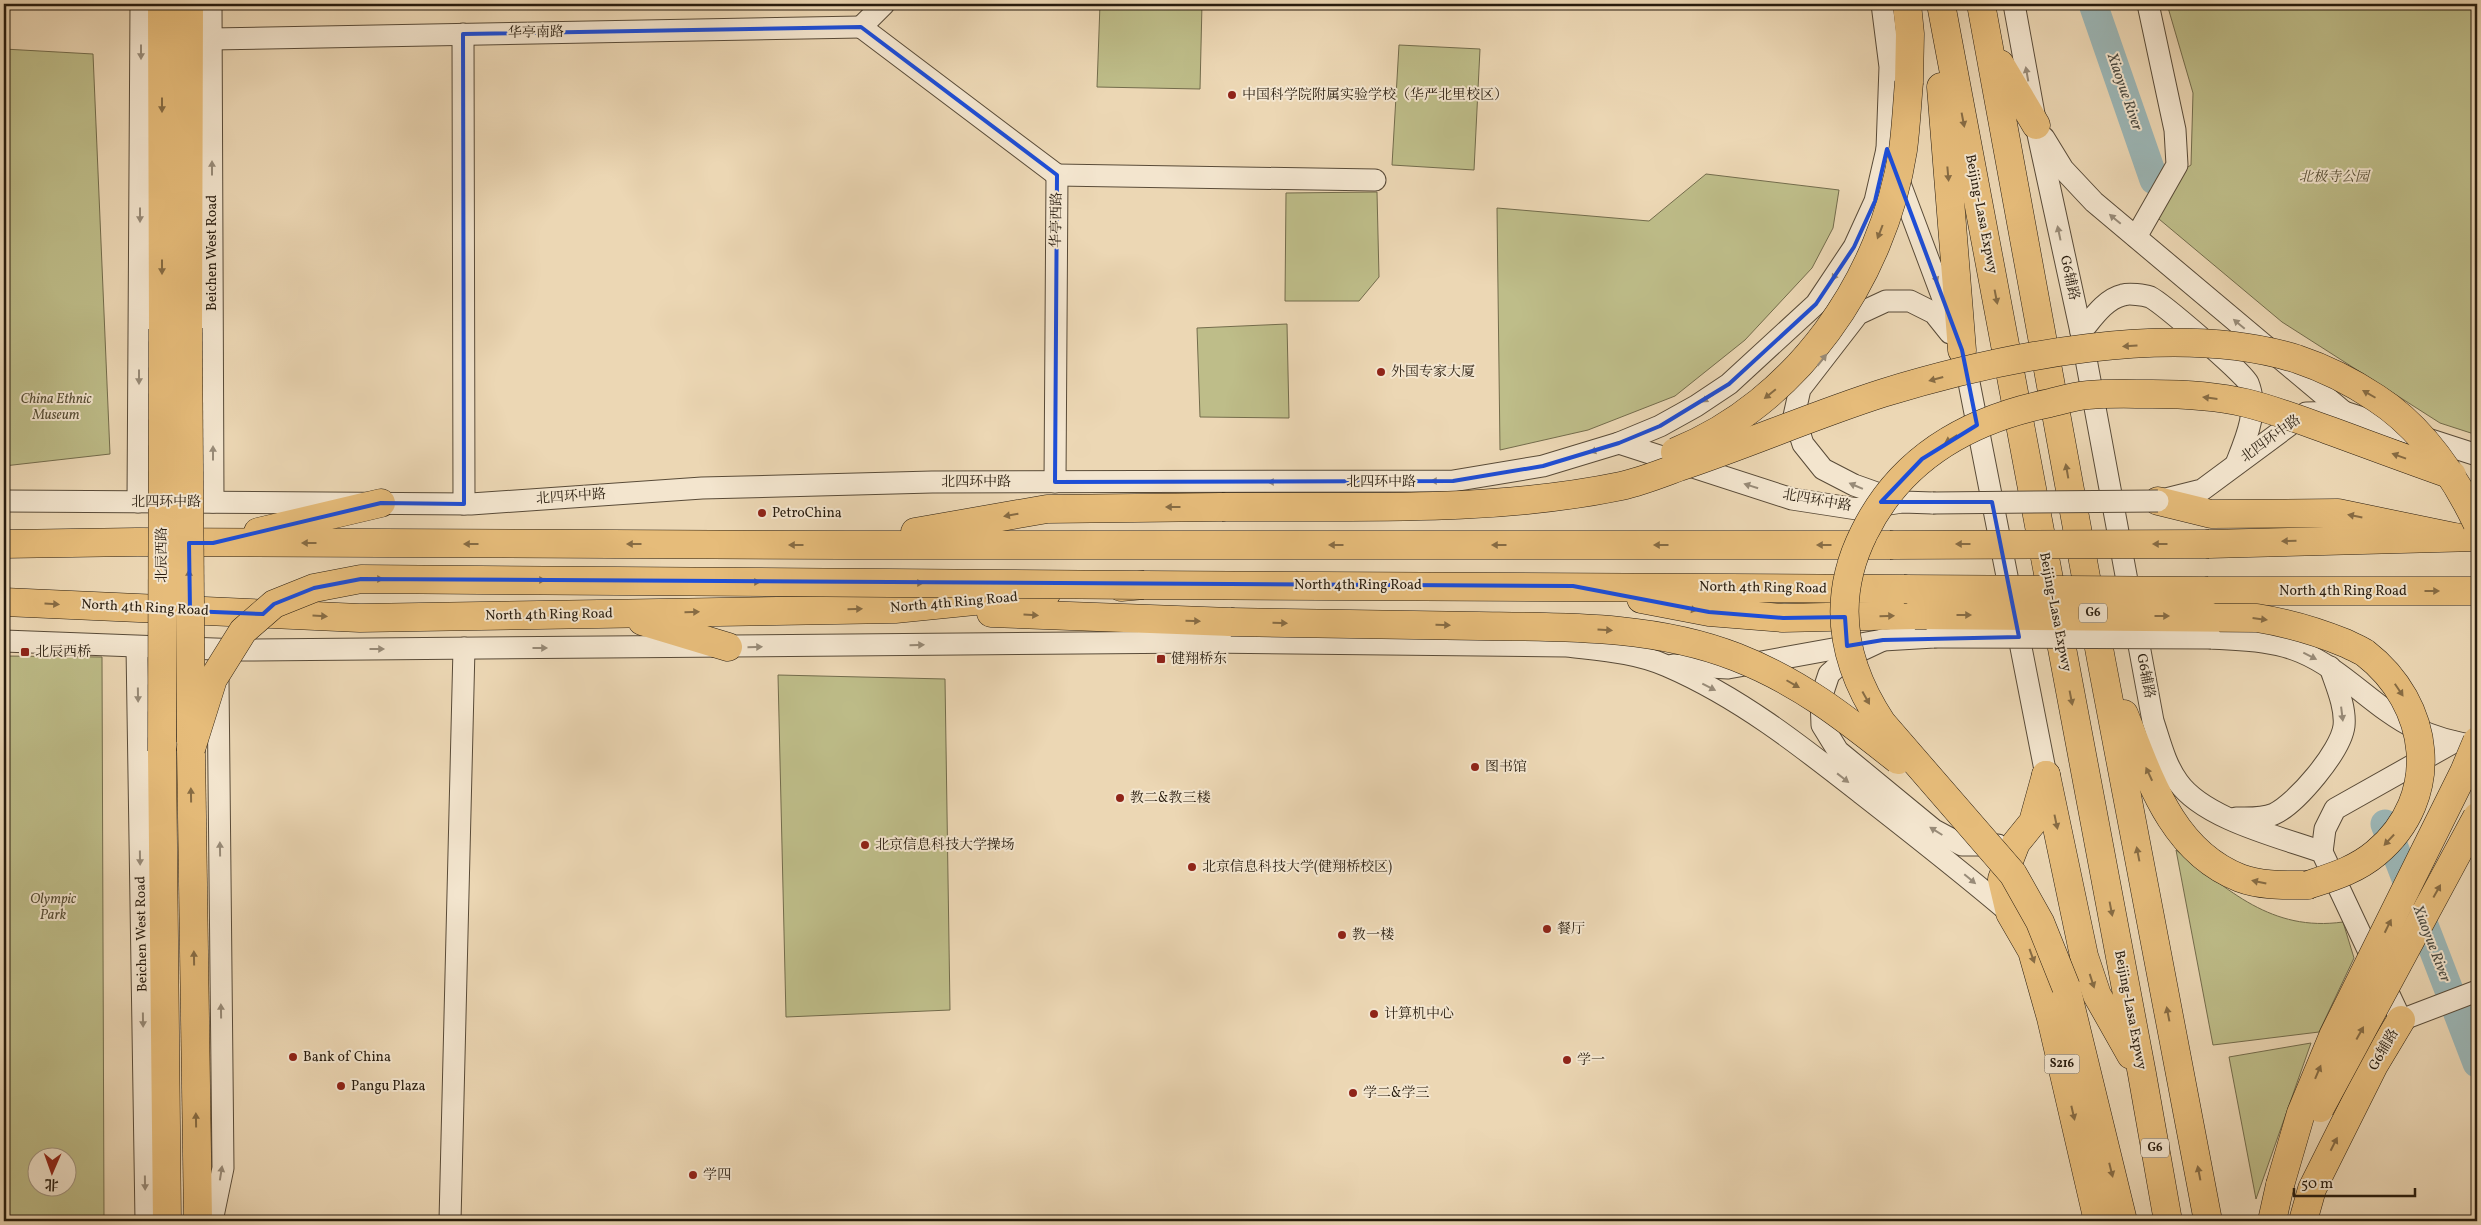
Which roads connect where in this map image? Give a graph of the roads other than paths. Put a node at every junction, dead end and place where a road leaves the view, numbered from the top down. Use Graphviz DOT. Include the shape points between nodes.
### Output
graph roads {
  1 [pos="142,4"];
  2 [pos="162,4"];
  3 [pos="189,4"];
  4 [pos="211,4"];
  5 [pos="884,4"];
  6 [pos="1882,4"];
  7 [pos="1907,4"];
  8 [pos="1934,4"];
  9 [pos="1941,4"];
  10 [pos="1982,4"];
  11 [pos="2014,4"];
  12 [pos="2148,4"];
  13 [pos="861,27"];
  14 [pos="463,34"];
  15 [pos="211,39"];
  16 [pos="1990,47"];
  17 [pos="2036,125"];
  18 [pos="1887,149"];
  19 [pos="1057,175"];
  20 [pos="1375,180"];
  21 [pos="2136,237"];
  22 [pos="175,329"];
  23 [pos="2081,332"];
  24 [pos="1962,350"];
  25 [pos="2344,412"];
  26 [pos="213,416"];
  27 [pos="139,417"];
  28 [pos="1619,443"];
  29 [pos="2477,455"];
  30 [pos="2236,464"];
  31 [pos="1055,482"];
  32 [pos="2477,484"];
  33 [pos="4,501"];
  34 [pos="2158,501"];
  35 [pos="138,502"];
  36 [pos="213,502"];
  37 [pos="1902,502"];
  38 [pos="381,503"];
  39 [pos="464,504"];
  40 [pos="1461,505"];
  41 [pos="2477,523"];
  42 [pos="2466,537"];
  43 [pos="213,543"];
  44 [pos="4,544"];
  45 [pos="845,545"];
  46 [pos="1144,585"];
  47 [pos="1573,586"];
  48 [pos="2477,591"];
  49 [pos="4,602"];
  50 [pos="895,609"];
  51 [pos="617,614"];
  52 [pos="1883,640"];
  53 [pos="4,641"];
  54 [pos="137,647"];
  55 [pos="728,647"];
  56 [pos="464,648"];
  57 [pos="218,649"];
  58 [pos="2101,659"];
  59 [pos="1665,665"];
  60 [pos="2330,667"];
  61 [pos="2466,742"];
  62 [pos="2477,746"];
  63 [pos="191,749"];
  64 [pos="162,751"];
  65 [pos="2046,774"];
  66 [pos="1958,809"];
  67 [pos="2477,817"];
  68 [pos="2225,818"];
  69 [pos="2016,843"];
  70 [pos="2322,852"];
  71 [pos="2010,913"];
  72 [pos="2477,990"];
  73 [pos="2401,1020"];
  74 [pos="2142,1074"];
  75 [pos="2280,1185"];
  76 [pos="2273,1220"];
  77 [pos="146,1221"];
  78 [pos="167,1221"];
  79 [pos="198,1221"];
  80 [pos="212,1221"];
  81 [pos="450,1221"];
  82 [pos="2098,1221"];
  83 [pos="2124,1221"];
  84 [pos="2168,1221"];
  85 [pos="2208,1221"];
  86 [pos="2303,1221"];
  1 -- 27 [label="street, one-way"];
  2 -- 22 [label="main road, one-way"];
  3 -- 22 [label="main road, Beichen West Road"];
  4 -- 15 [label="street, Beichen West Road"];
  5 -- 13 [label="street"];
  6 -- 18 [label="street" via="1890,67"];
  7 -- 40 [label="main road, one-way, bridge" via="1909,82 1903,151 1889,208 1850,301 1778,387 1742,416 1700,442 1634,469 1576,484"];
  8 -- 24 [label="main road, one-way"];
  9 -- 74 [label="main road, Beijing-Lasa Expwy / G6, one-way"];
  10 -- 16 [label="main road, G6"];
  17 -- 11 [label="street, G6辅路, one-way"];
  12 -- 21 [label="street" via="2175,130 2177,165"];
  13 -- 14 [label="street, 华亭南路"];
  13 -- 19 [label="street, 华亭西路"];
  14 -- 15 [label="street, 华亭南路"];
  14 -- 39 [label="street"];
  26 -- 15 [label="street, Beichen West Road, one-way"];
  16 -- 17 [label="main road"];
  58 -- 16 [label="main road, G6, one-way"];
  21 -- 17 [label="street, one-way" via="2094,202 2063,169"];
  23 -- 17 [label="street, G6辅路, one-way"];
  18 -- 24 [label="street, one-way"];
  18 -- 28 [label="street, one-way" via="1875,201 1857,239 1816,304 1729,384 1660,426"];
  19 -- 20 [label="street"];
  19 -- 31 [label="street, 华亭西路"];
  25 -- 21 [label="street, one-way"];
  63 -- 22 [label="main road, 北辰西路, one-way, bridge"];
  22 -- 64 [label="main road, 北辰西路, bridge"];
  23 -- 30 [label="street" via="2101,308 2123,295 2148,296 2172,312 2247,381 2252,404 2249,431"];
  23 -- 68 [label="street, G6辅路" via="2153,721 2166,761 2179,783"];
  37 -- 24 [label="street, one-way" via="1854,485 1823,469 1802,444 1794,416 1800,389 1858,314 1886,301 1910,301 1934,313"];
  24 -- 65 [label="street"];
  25 -- 29 [label="street, 北四环中路"];
  25 -- 30 [label="street, 北四环中路" via="2306,413"];
  26 -- 27 [label="street"];
  36 -- 26 [label="street, Beichen West Road, one-way"];
  27 -- 35 [label="street"];
  28 -- 31 [label="street, 北四环中路, one-way" via="1543,466 1453,481"];
  37 -- 28 [label="street, 北四环中路, one-way" via="1856,509 1792,499"];
  30 -- 34 [label="street, 北四环中路" via="2202,490"];
  31 -- 39 [label="street, 北四环中路" via="702,488"];
  32 -- 66 [label="main road, one-way, bridge" via="2277,411 2244,402 2167,394 2085,395 1988,419 1952,438 1902,476 1868,522 1848,576 1845,632 1850,658 1866,699 1882,723"];
  33 -- 35 [label="street, 北四环中路"];
  34 -- 37 [label="street, 北四环中路, bridge"];
  42 -- 34 [label="main road, one-way" via="2338,513 2211,514"];
  35 -- 36 [label="street, 北四环中路"];
  36 -- 38 [label="street, 北四环中路"];
  38 -- 39 [label="street, 北四环中路"];
  38 -- 43 [label="main road"];
  41 -- 40 [label="main road, one-way, bridge" via="2461,490 2431,449 2379,400 2339,376 2297,359 2218,344 2090,348 1977,368 1880,394 1624,485 1526,500"];
  40 -- 45 [label="main road, one-way, bridge" via="1047,508"];
  42 -- 45 [label="main road, one-way, bridge" via="2209,544"];
  43 -- 44 [label="main road"];
  45 -- 43 [label="main road, one-way"];
  46 -- 47 [label="main road, North 4th Ring Road"];
  46 -- 50 [label="main road, North 4th Ring Road"];
  63 -- 46 [label="main road, one-way, bridge" via="213,679 243,631 274,604 314,588 361,579"];
  47 -- 48 [label="main road, North 4th Ring Road, one-way, bridge"];
  47 -- 58 [label="main road, one-way, bridge" via="1709,612 1783,618 1915,615 2257,618 2291,623 2363,652 2389,674 2410,706 2421,747 2418,787 2404,824 2376,853 2347,873 2308,885 2273,885 2240,878 2210,861 2183,838 2146,768"];
  49 -- 51 [label="main road, North 4th Ring Road, one-way" via="360,618"];
  51 -- 50 [label="main road, North 4th Ring Road, one-way"];
  50 -- 66 [label="main road, one-way, bridge" via="1120,620 1567,627 1632,632 1684,641 1735,656 1783,678 1828,705"];
  51 -- 55 [label="main road"];
  52 -- 59 [label="street" via="1728,668"];
  52 -- 60 [label="street, one-way, bridge" via="1934,637 2263,641 2300,651"];
  69 -- 52 [label="street, one-way" via="1962,845 1934,830 1838,751 1822,725 1821,698 1829,674 1849,656"];
  53 -- 54 [label="street"];
  54 -- 57 [label="street"];
  54 -- 77 [label="street, Beichen West Road, one-way"];
  56 -- 55 [label="street, one-way"];
  55 -- 59 [label="street, one-way" via="1205,642 1566,646 1620,652"];
  57 -- 56 [label="street, one-way"];
  56 -- 81 [label="street"];
  80 -- 57 [label="street, one-way" via="223,1168"];
  85 -- 58 [label="main road, G6, one-way"];
  59 -- 71 [label="street, one-way" via="1763,719"];
  60 -- 61 [label="street" via="2414,728"];
  60 -- 68 [label="street, one-way" via="2344,726 2338,747 2289,804 2273,815"];
  61 -- 62 [label="street"];
  61 -- 70 [label="street" via="2335,809 2325,829"];
  75 -- 61 [label="main road, one-way, bridge" via="2301,1113 2333,1036 2464,772"];
  79 -- 63 [label="main road, one-way"];
  64 -- 78 [label="main road, Beichen West Road"];
  65 -- 69 [label="main road, S216" via="2033,822"];
  65 -- 74 [label="main road, one-way" via="2084,956 2097,995"];
  66 -- 83 [label="main road, one-way, bridge" via="2013,874 2040,922 2066,987"];
  75 -- 67 [label="main road, one-way, bridge"];
  68 -- 70 [label="street, G6辅路"];
  69 -- 71 [label="main road, S216" via="2002,879"];
  70 -- 73 [label="street, G6辅路"];
  71 -- 82 [label="main road, S216, one-way" via="2032,952 2052,1018"];
  72 -- 73 [label="street"];
  86 -- 73 [label="main road, G6辅路, one-way" via="2312,1190 2374,1065"];
  74 -- 84 [label="main road, Beijing-Lasa Expwy / G6"];
  75 -- 76 [label="main road"];
}
